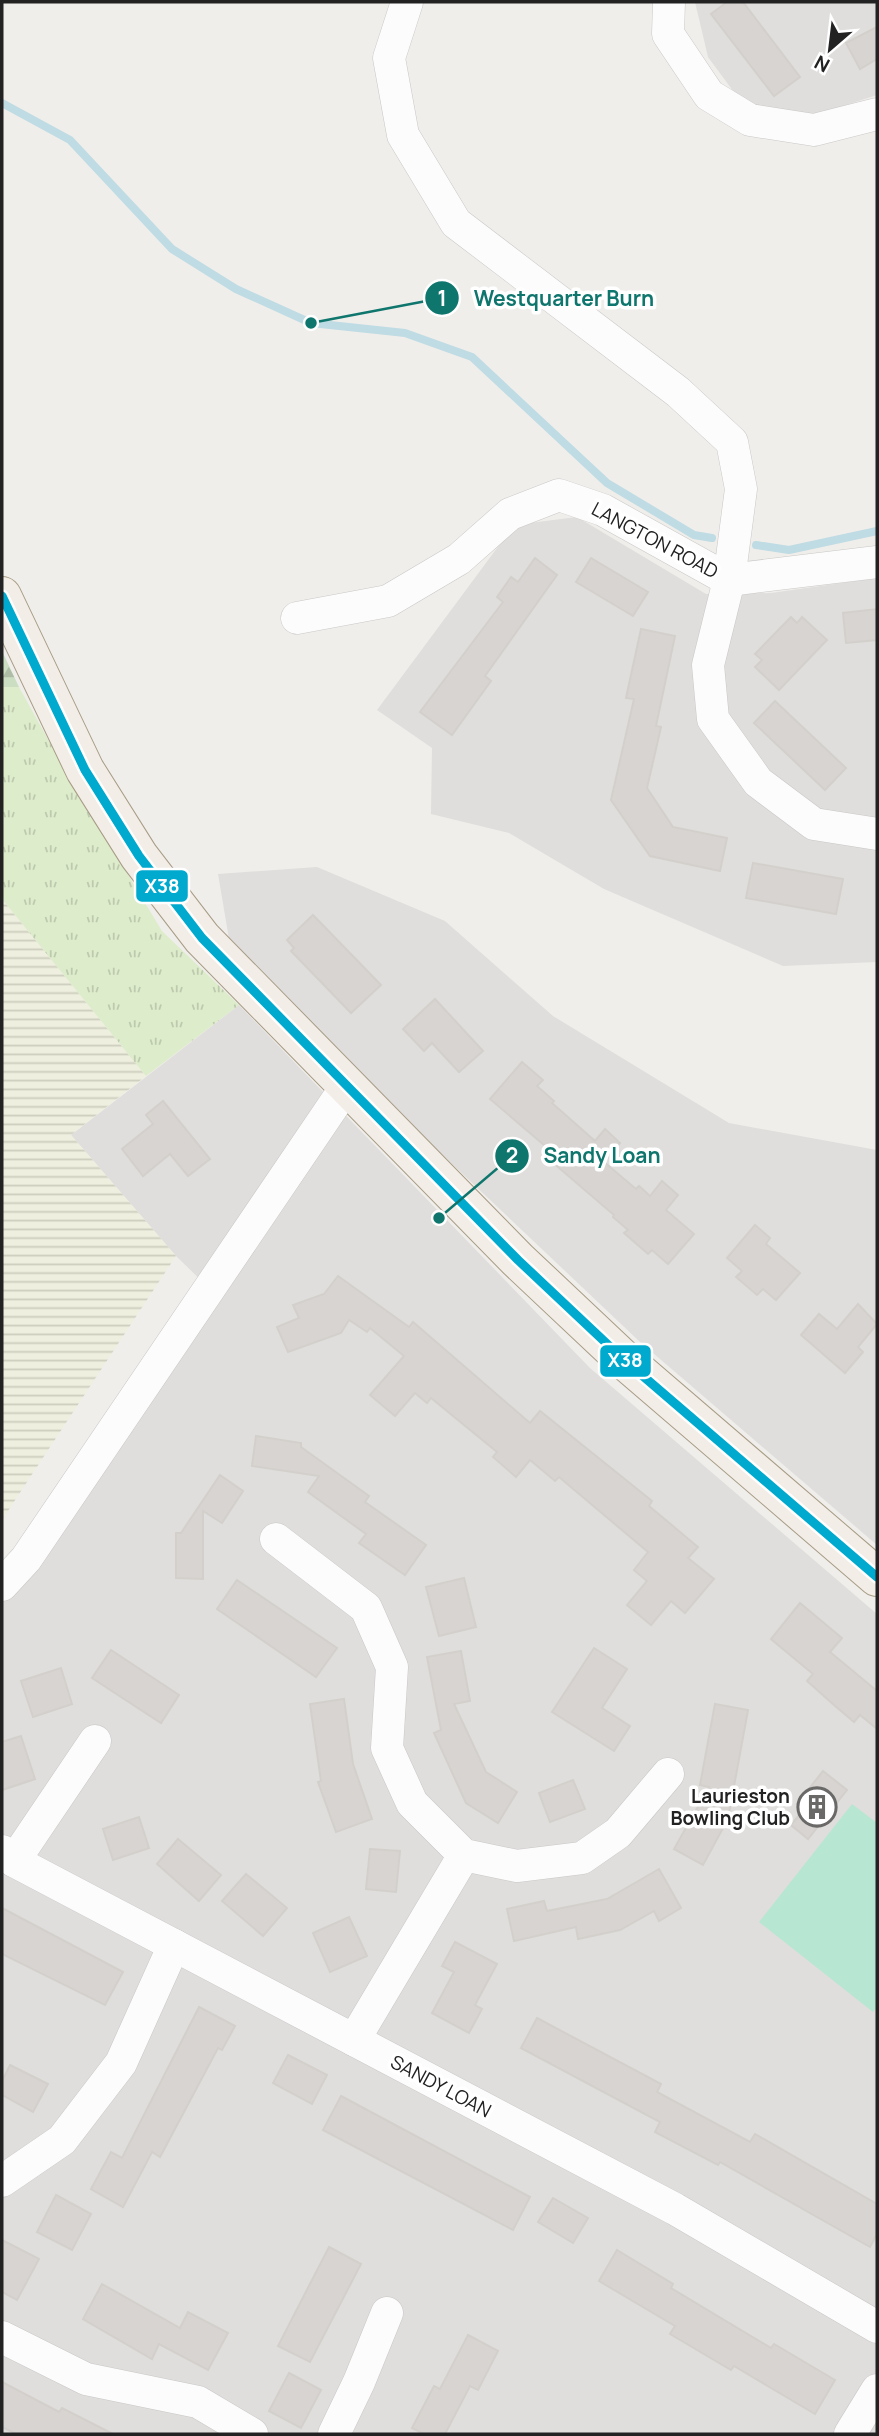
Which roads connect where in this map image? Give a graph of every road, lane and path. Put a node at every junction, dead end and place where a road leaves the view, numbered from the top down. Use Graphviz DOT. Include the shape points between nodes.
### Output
graph roads {
  1 [pos="407,2"];
  2 [pos="669,2"];
  3 [pos="877,114"];
  4 [pos="877,562"];
  5 [pos="729,580"];
  6 [pos="2,596"];
  7 [pos="297,618"];
  8 [pos="877,835"];
  9 [pos="346,1087"];
  10 [pos="276,1538"];
  11 [pos="877,1577"];
  12 [pos="2,1585"];
  13 [pos="95,1741"];
  14 [pos="668,1774"];
  15 [pos="464,1855"];
  16 [pos="8,1856"];
  17 [pos="174,1945"];
  18 [pos="354,2040"];
  19 [pos="2,2181"];
  20 [pos="387,2313"];
  21 [pos="877,2328"];
  22 [pos="2,2337"];
  23 [pos="877,2390"];
  24 [pos="252,2434"];
  25 [pos="334,2434"];
  26 [pos="849,2434"];
  1 -- 5 [label="street" via="390,58 403,135 456,223 678,392 732,443 741,489"];
  2 -- 3 [label="street" via="668,34 709,95 750,120 814,130"];
  4 -- 5 [label="street, LANGTON ROAD"];
  5 -- 7 [label="street, LANGTON ROAD" via="603,510 559,495 510,514 458,559 388,601"];
  5 -- 8 [label="street" via="708,665 713,719 758,782 814,824"];
  6 -- 9 [label="main road" via="85,769 139,856 202,938"];
  9 -- 11 [label="main road" via="622,1358"];
  9 -- 12 [label="street" via="26,1559"];
  10 -- 15 [label="street" via="366,1608 392,1667 387,1748 412,1803"];
  13 -- 16 [label="street"];
  14 -- 15 [label="street" via="618,1833 582,1858 517,1866"];
  15 -- 18 [label="street"];
  16 -- 17 [label="street, SANDY LOAN"];
  17 -- 18 [label="street, SANDY LOAN"];
  17 -- 19 [label="street" via="121,2063 62,2140"];
  18 -- 21 [label="street, SANDY LOAN" via="675,2209"];
  20 -- 25 [label="street"];
  22 -- 24 [label="street" via="86,2379 198,2402"];
  23 -- 26 [label="street"];
}
